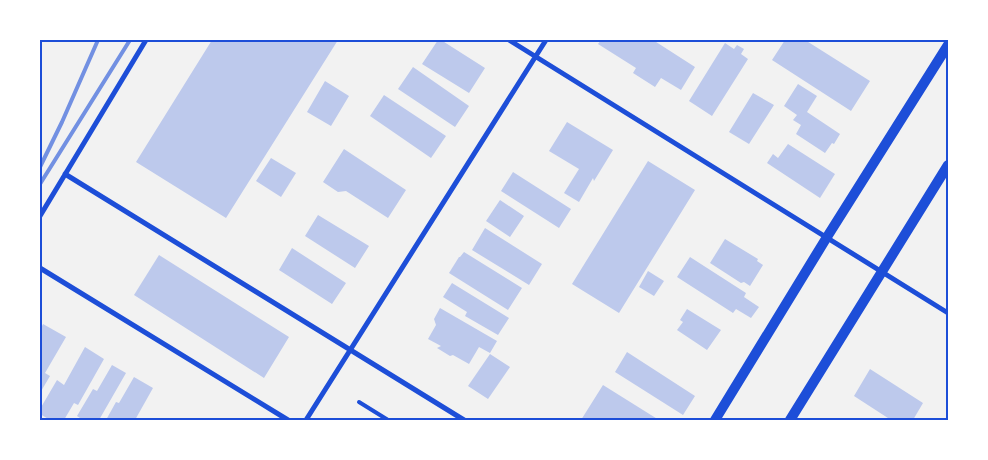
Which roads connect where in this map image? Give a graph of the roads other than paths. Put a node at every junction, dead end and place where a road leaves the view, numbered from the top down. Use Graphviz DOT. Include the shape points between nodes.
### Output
graph roads {
  1 [pos="146,40"];
  2 [pos="510,40"];
  3 [pos="546,40"];
  4 [pos="948,45"];
  5 [pos="536,56"];
  6 [pos="948,165"];
  7 [pos="65,174"];
  8 [pos="40,216"];
  9 [pos="827,237"];
  10 [pos="40,268"];
  11 [pos="882,271"];
  12 [pos="948,313"];
  13 [pos="350,350"];
  14 [pos="359,402"];
  15 [pos="460,419"];
  16 [pos="288,420"];
  17 [pos="306,420"];
  18 [pos="388,420"];
  19 [pos="715,420"];
  20 [pos="790,420"];
  1 -- 7 [label="street"];
  2 -- 5 [label="street"];
  3 -- 5 [label="street"];
  4 -- 9 [label="main road"];
  5 -- 9 [label="street"];
  5 -- 13 [label="street"];
  6 -- 11 [label="main road"];
  7 -- 8 [label="street"];
  7 -- 13 [label="street"];
  9 -- 11 [label="street"];
  9 -- 19 [label="main road"];
  10 -- 16 [label="street"];
  11 -- 12 [label="street"];
  11 -- 20 [label="main road"];
  13 -- 15 [label="street"];
  13 -- 17 [label="street"];
  14 -- 18 [label="lane"];
}
